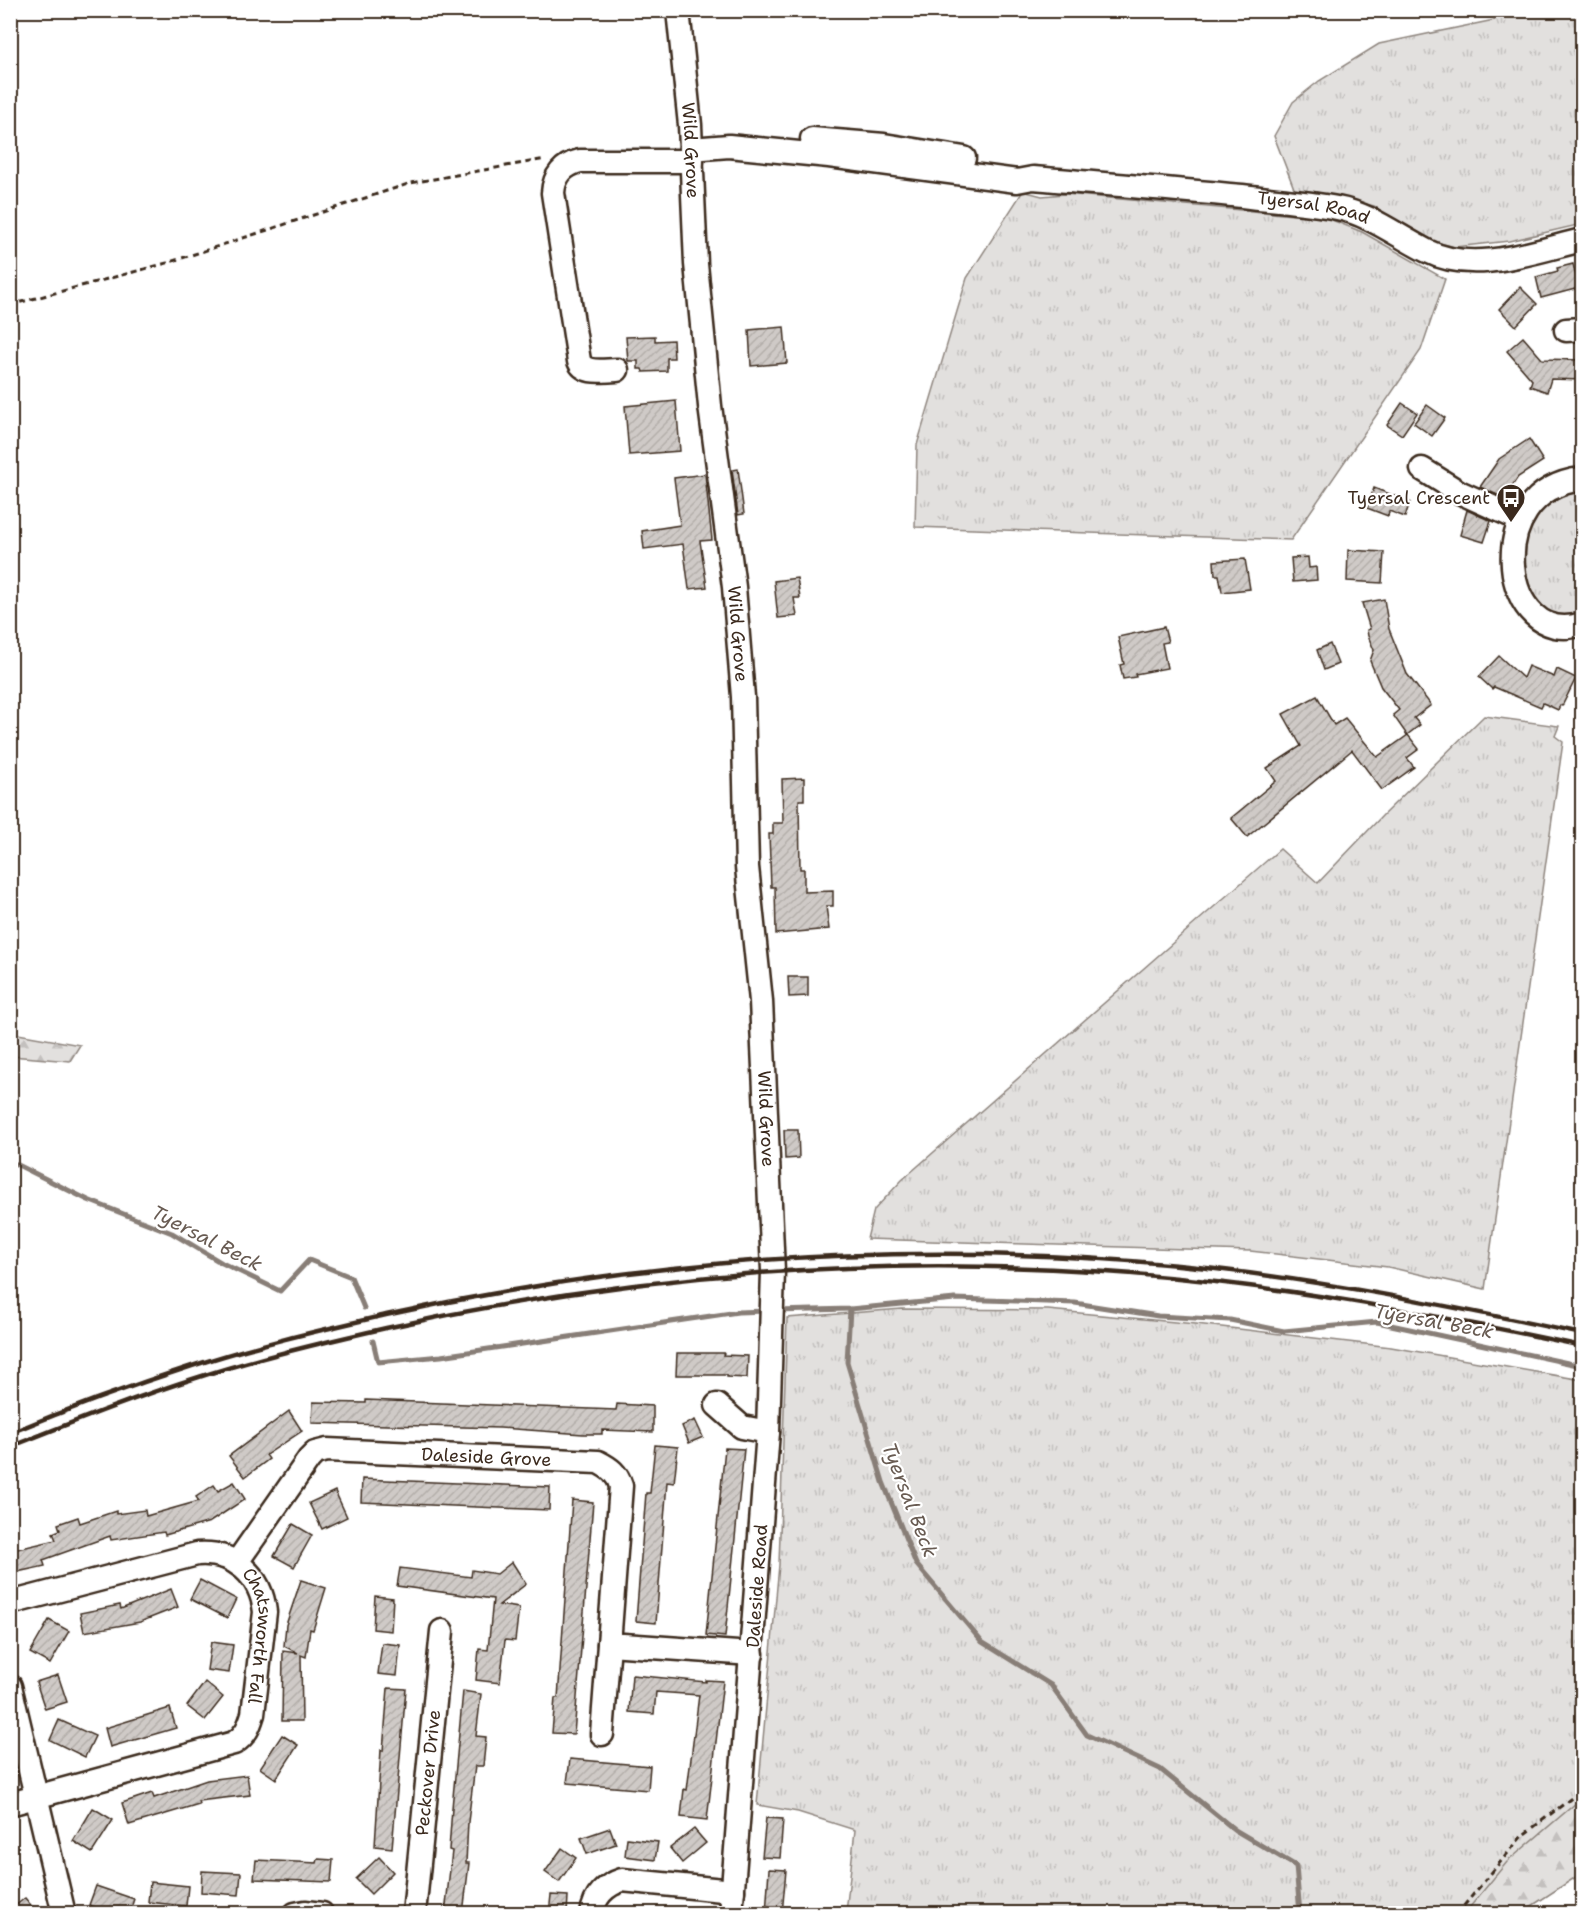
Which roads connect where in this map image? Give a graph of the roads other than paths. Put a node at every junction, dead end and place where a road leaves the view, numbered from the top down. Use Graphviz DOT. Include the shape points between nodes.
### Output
graph roads {
  1 [pos="678,10"];
  2 [pos="690,125"];
  3 [pos="691,155"];
  4 [pos="1033,178"];
  5 [pos="1582,240"];
  6 [pos="617,370"];
  7 [pos="1422,469"];
  8 [pos="1582,479"];
  9 [pos="1521,520"];
  10 [pos="1582,624"];
  11 [pos="773,1258"];
  12 [pos="717,1405"];
  13 [pos="768,1432"];
  14 [pos="237,1563"];
  15 [pos="10,1603"];
  16 [pos="442,1631"];
  17 [pos="609,1644"];
  18 [pos="752,1654"];
  19 [pos="10,1686"];
  20 [pos="602,1734"];
  21 [pos="38,1796"];
  22 [pos="10,1804"];
  23 [pos="733,1891"];
  24 [pos="64,1914"];
  25 [pos="295,1914"];
  26 [pos="322,1914"];
  27 [pos="414,1914"];
  28 [pos="591,1914"];
  29 [pos="731,1914"];
  1 -- 2 [label="street, Wild Grove"];
  2 -- 3 [label="street, Wild Grove"];
  2 -- 4 [label="street" via="712,134 884,145 1012,166"];
  3 -- 4 [label="street" via="729,146 1017,181"];
  3 -- 6 [label="street" via="580,161 564,169 555,180 553,193 579,361 586,370"];
  3 -- 11 [label="street, Wild Grove" via="696,264 734,587 743,698 747,867 761,1001"];
  4 -- 5 [label="street, Tyersal Road" via="1340,208 1429,252 1461,260 1494,259"];
  7 -- 9 [label="street" via="1459,492"];
  8 -- 9 [label="street" via="1549,490"];
  9 -- 10 [label="street" via="1512,567 1525,602 1538,618 1553,625"];
  11 -- 13 [label="street, Daleside Road"];
  12 -- 13 [label="street" via="741,1427"];
  13 -- 18 [label="street, Daleside Road"];
  14 -- 15 [label="street, Chatsworth Fall" via="224,1556 197,1554"];
  14 -- 17 [label="street, Daleside Grove" via="315,1453 327,1450 598,1462 618,1476 621,1486"];
  14 -- 21 [label="street, Chatsworth Fall" via="258,1587 265,1612 253,1713 243,1737 234,1743"];
  16 -- 27 [label="street, Peckover Drive"];
  17 -- 18 [label="street"];
  17 -- 20 [label="street, Daleside Grove"];
  18 -- 23 [label="street, Daleside Road"];
  19 -- 21 [label="street"];
  21 -- 22 [label="street"];
  21 -- 24 [label="street"];
  23 -- 28 [label="street" via="622,1880 601,1892"];
  23 -- 29 [label="street, Daleside Road"];
  25 -- 26 [label="street"];
}
